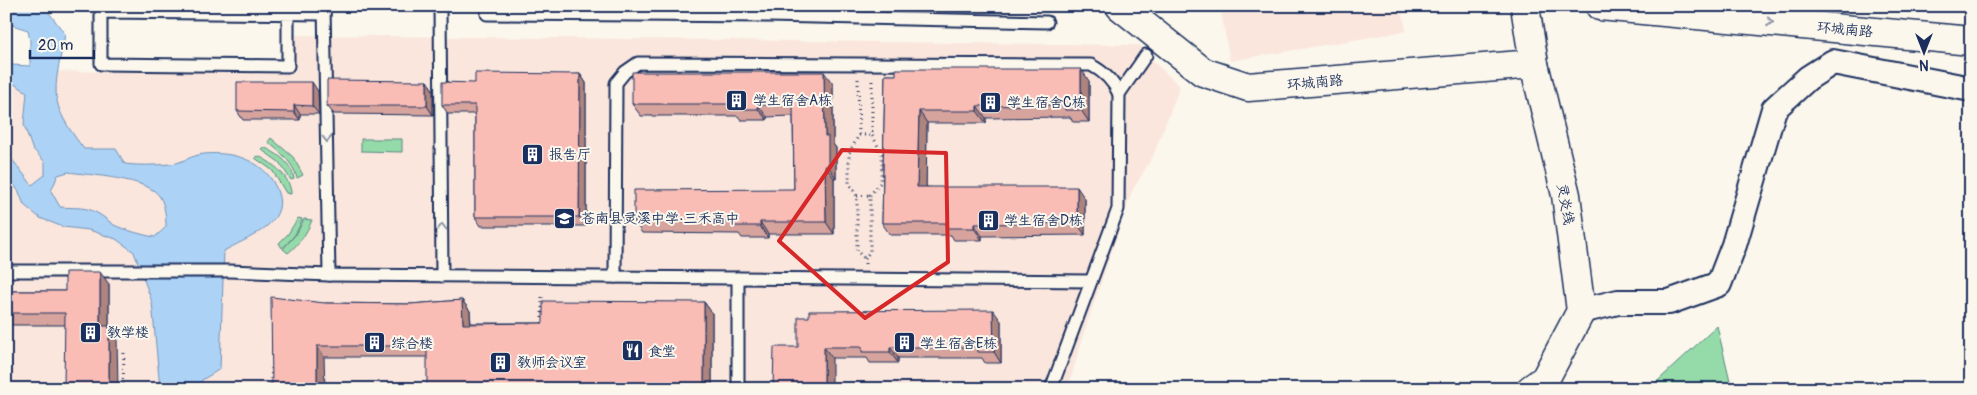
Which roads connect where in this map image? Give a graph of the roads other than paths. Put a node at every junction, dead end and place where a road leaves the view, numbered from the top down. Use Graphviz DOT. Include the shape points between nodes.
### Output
graph roads {
  1 [pos="440,6"];
  2 [pos="487,6"];
  3 [pos="1120,6"];
  4 [pos="1525,6"];
  5 [pos="1600,6"];
  6 [pos="324,10"];
  7 [pos="768,11"];
  8 [pos="288,14"];
  9 [pos="1047,22"];
  10 [pos="1971,41"];
  11 [pos="1146,55"];
  12 [pos="1534,64"];
  13 [pos="1971,88"];
  14 [pos="1119,94"];
  15 [pos="6,271"];
  16 [pos="329,275"];
  17 [pos="442,276"];
  18 [pos="615,277"];
  19 [pos="738,278"];
  20 [pos="1091,281"];
  21 [pos="1581,311"];
  22 [pos="738,389"];
  23 [pos="1051,389"];
  24 [pos="1531,389"];
  17 -- 1 [label="lane, one-way"];
  2 -- 7 [label="lane" via="487,14"];
  3 -- 12 [label="main road, 环城南路" via="1203,72 1248,87"];
  4 -- 12 [label="main road, 灵炎线"];
  5 -- 10 [label="main road, 环城南路, one-way"];
  6 -- 8 [label="lane"];
  6 -- 16 [label="lane, one-way"];
  7 -- 9 [label="lane"];
  8 -- 8 [label="lane" via="101,12 101,64 288,66"];
  11 -- 14 [label="lane"];
  12 -- 21 [label="main road, 灵炎线" via="1566,195"];
  13 -- 21 [label="street" via="1833,62 1808,78 1774,109 1734,245 1719,284 1669,302 1618,302"];
  14 -- 18 [label="lane" via="1115,84 1090,65 638,63 624,72 616,83"];
  14 -- 20 [label="lane" via="1118,209"];
  15 -- 16 [label="lane" via="230,271"];
  16 -- 17 [label="lane"];
  17 -- 18 [label="lane"];
  18 -- 19 [label="lane"];
  19 -- 20 [label="lane"];
  19 -- 22 [label="lane"];
  20 -- 23 [label="lane"];
  21 -- 24 [label="main road" via="1545,379"];
}
